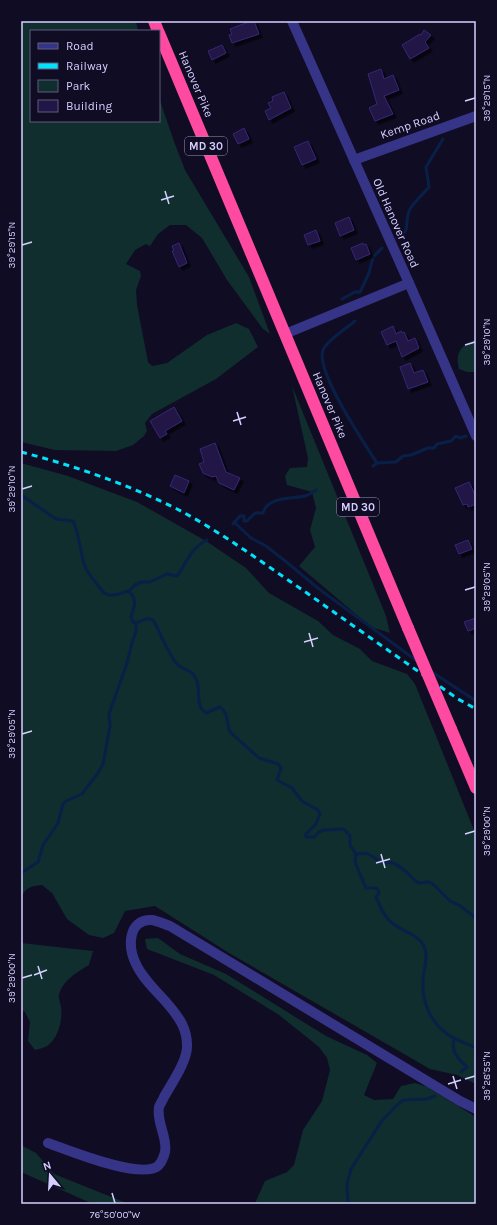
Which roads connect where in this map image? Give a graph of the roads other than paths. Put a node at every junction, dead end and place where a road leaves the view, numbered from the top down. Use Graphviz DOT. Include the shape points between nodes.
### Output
graph roads {
  1 [pos="292,21"];
  2 [pos="160,34"];
  3 [pos="476,116"];
  4 [pos="354,160"];
  5 [pos="409,283"];
  6 [pos="285,334"];
  7 [pos="476,436"];
  8 [pos="476,788"];
  9 [pos="476,1109"];
  10 [pos="48,1143"];
  1 -- 4 [label="street, Old Hanover Road"];
  2 -- 6 [label="highway, Hanover Pike / MD 30"];
  3 -- 4 [label="street, Kemp Road"];
  4 -- 5 [label="street, Old Hanover Road"];
  5 -- 6 [label="street"];
  5 -- 7 [label="street, Old Hanover Road"];
  6 -- 8 [label="highway, Hanover Pike / MD 30, bridge"];
  9 -- 10 [label="street" via="170,926 151,920 133,930 132,954 143,975 182,1024 187,1046 186,1058 159,1107 165,1152 159,1165 142,1170 114,1166"];
}
